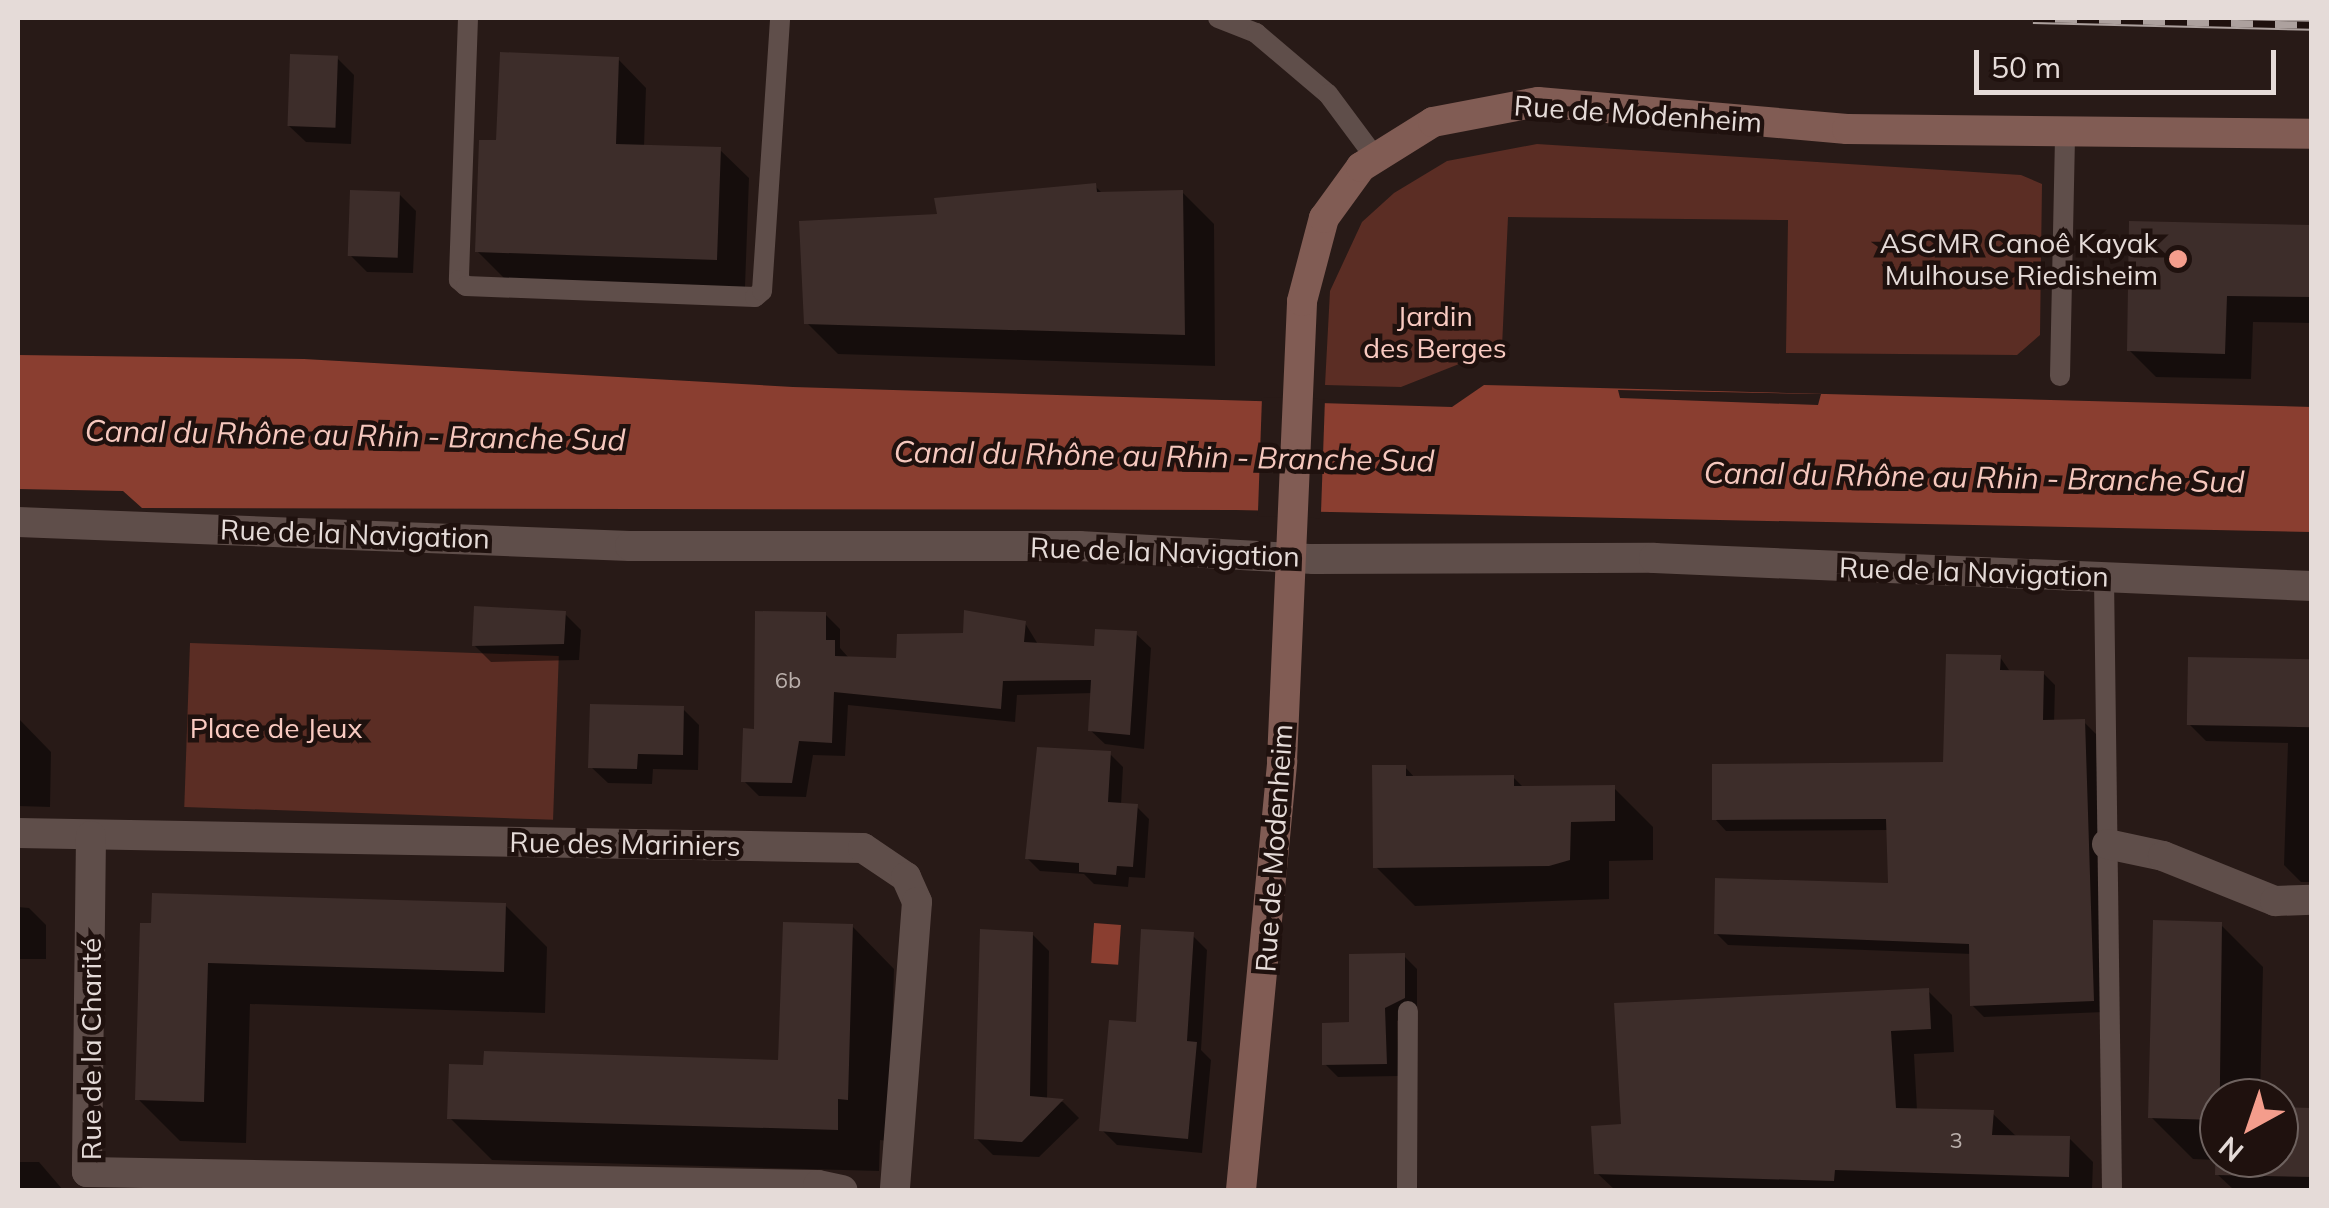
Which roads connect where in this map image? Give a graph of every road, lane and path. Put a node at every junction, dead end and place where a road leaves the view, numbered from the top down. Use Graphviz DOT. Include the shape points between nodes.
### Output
graph roads {
  1 [pos="468,18"];
  2 [pos="780,18"];
  3 [pos="1218,18"];
  4 [pos="2064,134"];
  5 [pos="2312,134"];
  6 [pos="1374,156"];
  7 [pos="2060,376"];
  8 [pos="18,522"];
  9 [pos="1292,545"];
  10 [pos="2104,578"];
  11 [pos="2312,586"];
  12 [pos="18,833"];
  13 [pos="92,836"];
  14 [pos="2107,844"];
  15 [pos="2312,900"];
  16 [pos="1408,1012"];
  17 [pos="842,1190"];
  18 [pos="895,1190"];
  19 [pos="1241,1190"];
  20 [pos="1408,1190"];
  21 [pos="2112,1190"];
  1 -- 2 [label="lane" via="460,280 466,286 756,297 762,291"];
  3 -- 6 [label="lane" via="1256,33 1328,94"];
  4 -- 5 [label="main road, Rue de Modenheim"];
  4 -- 6 [label="main road, Rue de Modenheim" via="1846,129 1538,102 1434,122"];
  4 -- 7 [label="lane"];
  6 -- 9 [label="main road, Rue de Modenheim" via="1336,197 1307,266"];
  8 -- 9 [label="street, Rue de la Navigation" via="630,546"];
  9 -- 10 [label="street, Rue de la Navigation"];
  9 -- 19 [label="main road, Rue de Modenheim" via="1281,780"];
  10 -- 11 [label="street, Rue de la Navigation"];
  10 -- 14 [label="lane"];
  12 -- 13 [label="street, Rue des Mariniers"];
  13 -- 17 [label="street, Rue de la Charité" via="87,1172"];
  13 -- 18 [label="street, Rue des Mariniers" via="863,848 906,877 917,902"];
  14 -- 15 [label="street" via="2163,856 2275,901"];
  14 -- 21 [label="lane"];
  16 -- 20 [label="lane"];
}
